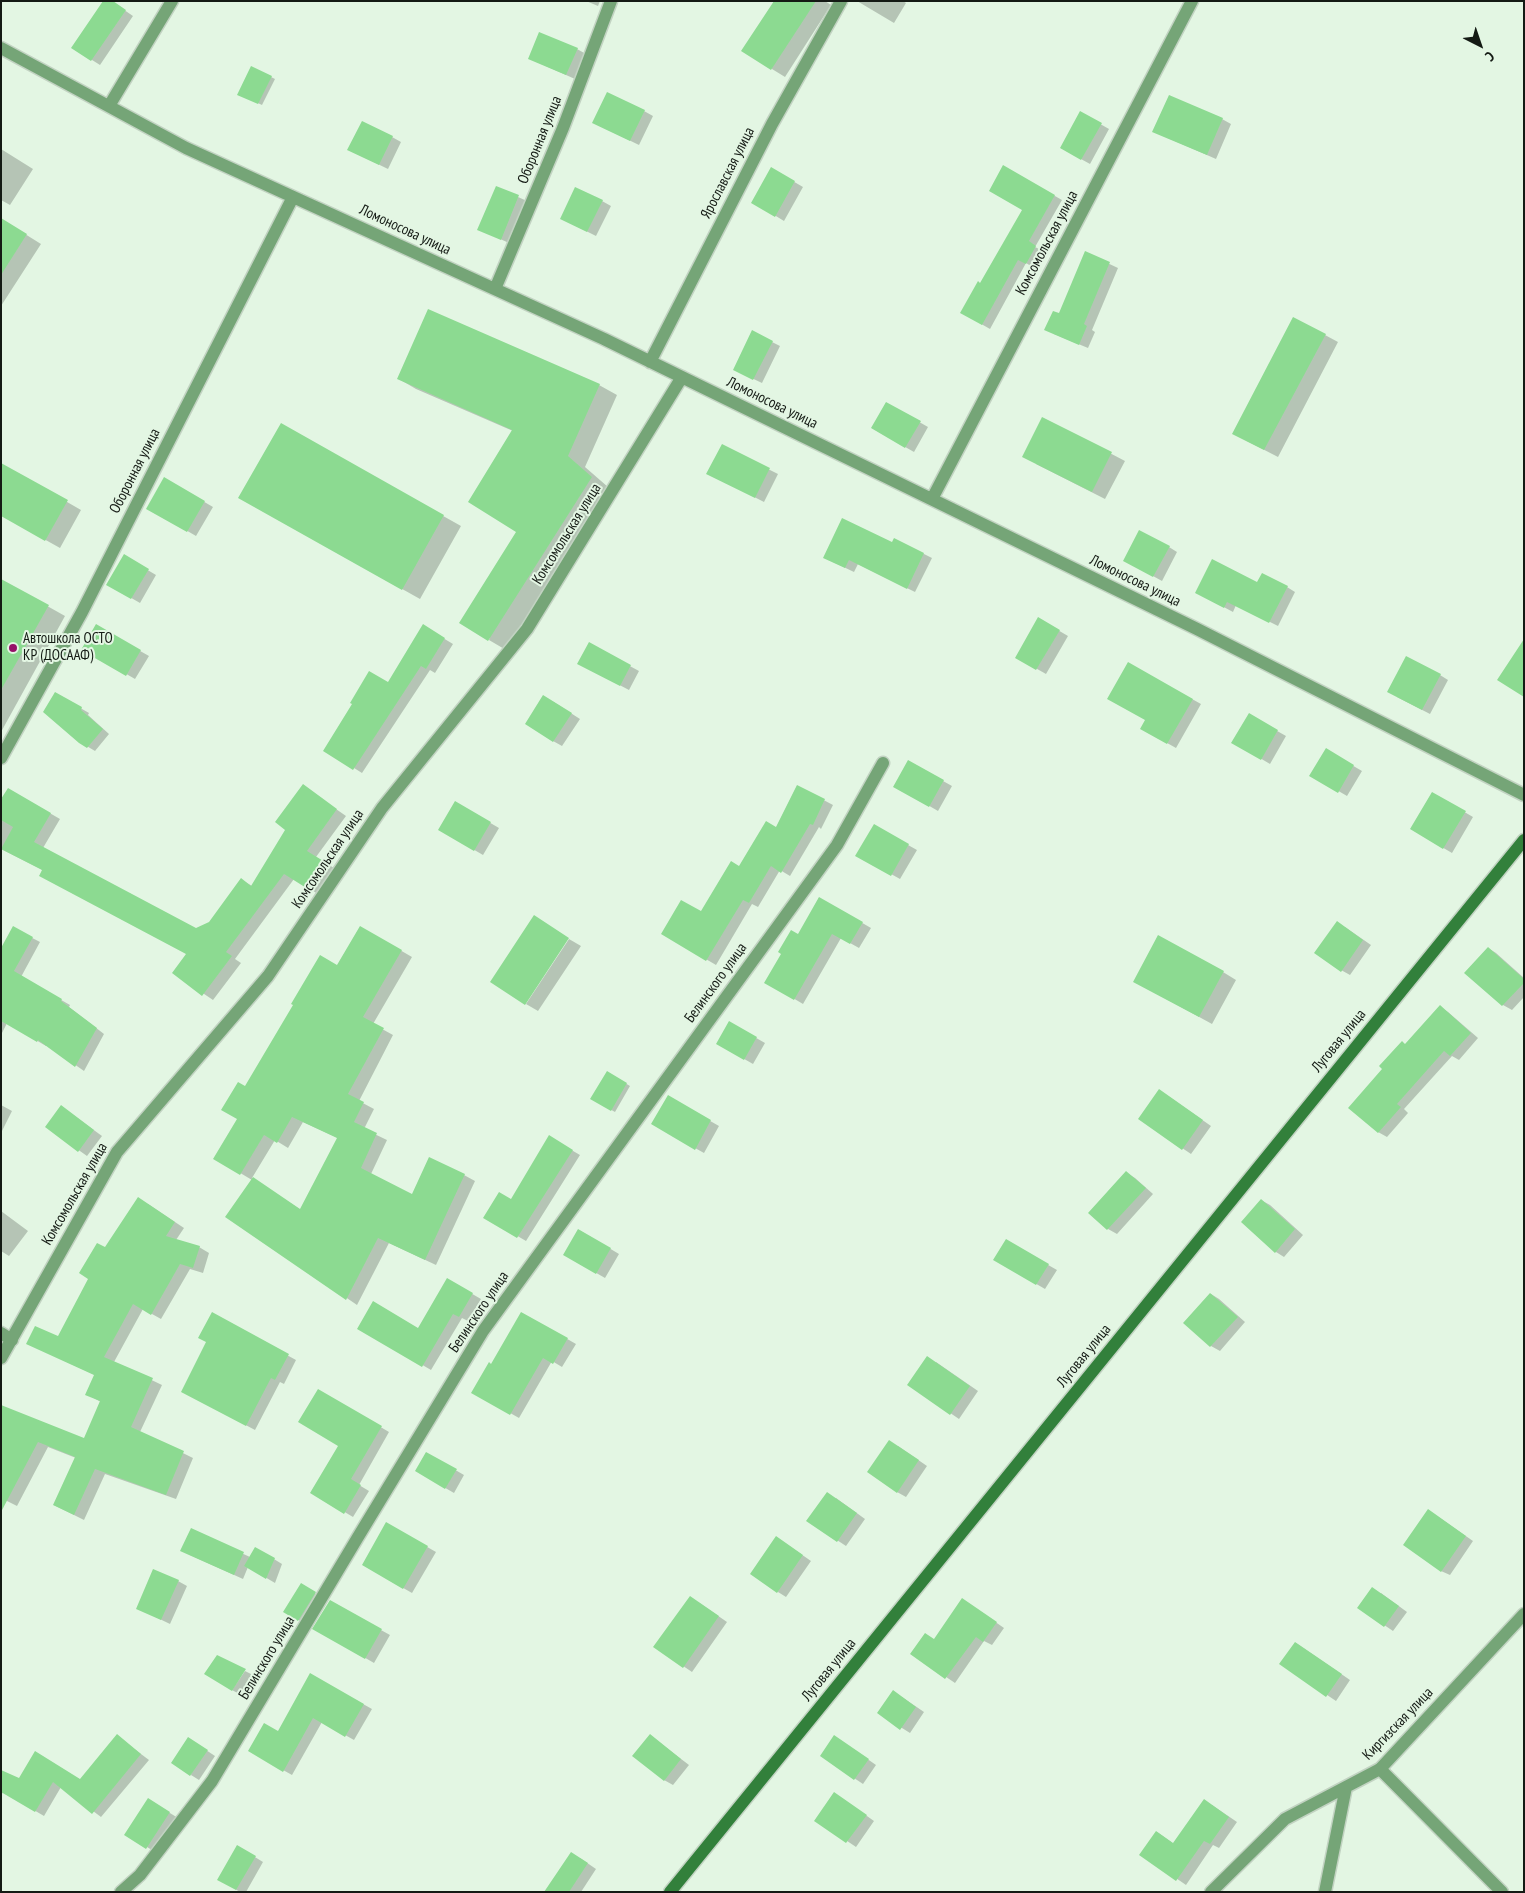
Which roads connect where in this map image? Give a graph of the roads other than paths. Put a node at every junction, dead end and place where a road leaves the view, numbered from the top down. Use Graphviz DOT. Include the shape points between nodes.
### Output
graph roads {
  1 [pos="172,1"];
  2 [pos="611,1"];
  3 [pos="841,1"];
  4 [pos="1192,1"];
  5 [pos="1,48"];
  6 [pos="109,106"];
  7 [pos="293,197"];
  8 [pos="495,289"];
  9 [pos="650,362"];
  10 [pos="682,377"];
  11 [pos="932,499"];
  12 [pos="1,758"];
  13 [pos="883,763"];
  14 [pos="1524,795"];
  15 [pos="1524,840"];
  16 [pos="7,1337"];
  17 [pos="1,1358"];
  18 [pos="1524,1614"];
  19 [pos="1380,1769"];
  20 [pos="1346,1787"];
  21 [pos="121,1892"];
  22 [pos="670,1892"];
  23 [pos="1211,1892"];
  24 [pos="1325,1892"];
  25 [pos="1502,1892"];
  1 -- 6 [label="street"];
  2 -- 8 [label="street, Оборонная улица" via="563,128"];
  3 -- 9 [label="street, Ярославская улица" via="772,124"];
  4 -- 11 [label="street, Комсомольская улица"];
  5 -- 6 [label="street, Ломоносова улица"];
  6 -- 7 [label="street, Ломоносова улица" via="186,148"];
  7 -- 8 [label="street, Ломоносова улица"];
  7 -- 12 [label="street, Оборонная улица" via="82,612"];
  8 -- 9 [label="street, Ломоносова улица"];
  9 -- 10 [label="street, Ломоносова улица"];
  10 -- 11 [label="street, Ломоносова улица"];
  10 -- 16 [label="street, Комсомольская улица" via="527,629 382,808 268,976 116,1152"];
  11 -- 14 [label="street, Ломоносова улица"];
  13 -- 21 [label="street, Белинского улица" via="837,845 484,1331 212,1781 140,1876"];
  15 -- 22 [label="street, Луговая улица"];
  16 -- 17 [label="street, Комсомольская улица"];
  18 -- 19 [label="street, Киргизская улица"];
  19 -- 20 [label="street, Киргизская улица"];
  19 -- 25 [label="street"];
  20 -- 23 [label="street, Киргизская улица" via="1285,1819"];
  20 -- 24 [label="street"];
}
